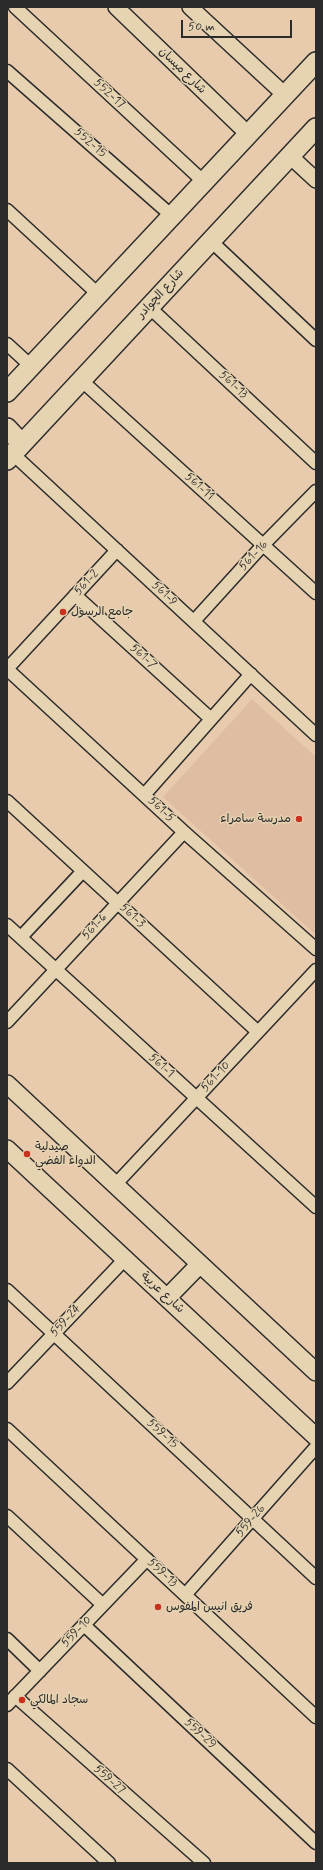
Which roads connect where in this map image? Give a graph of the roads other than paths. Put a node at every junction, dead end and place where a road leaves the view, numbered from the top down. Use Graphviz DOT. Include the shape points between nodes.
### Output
graph roads {
  1 [pos="15,7"];
  2 [pos="116,7"];
  3 [pos="190,7"];
  4 [pos="316,62"];
  5 [pos="7,71"];
  6 [pos="285,95"];
  7 [pos="316,128"];
  8 [pos="248,134"];
  9 [pos="290,156"];
  10 [pos="316,180"];
  11 [pos="204,182"];
  12 [pos="7,210"];
  13 [pos="172,216"];
  14 [pos="211,241"];
  15 [pos="98,294"];
  16 [pos="149,307"];
  17 [pos="316,340"];
  18 [pos="7,344"];
  19 [pos="31,366"];
  20 [pos="82,380"];
  21 [pos="7,392"];
  22 [pos="7,428"];
  23 [pos="14,453"];
  24 [pos="316,463"];
  25 [pos="316,492"];
  26 [pos="263,545"];
  27 [pos="117,550"];
  28 [pos="316,593"];
  29 [pos="75,595"];
  30 [pos="194,621"];
  31 [pos="7,669"];
  32 [pos="251,674"];
  33 [pos="211,720"];
  34 [pos="316,735"];
  35 [pos="145,794"];
  36 [pos="7,801"];
  37 [pos="184,832"];
  38 [pos="83,870"];
  39 [pos="118,903"];
  40 [pos="7,924"];
  41 [pos="20,937"];
  42 [pos="316,948"];
  43 [pos="56,969"];
  44 [pos="316,970"];
  45 [pos="7,1022"];
  46 [pos="258,1032"];
  47 [pos="7,1084"];
  48 [pos="197,1098"];
  49 [pos="7,1149"];
  50 [pos="115,1185"];
  51 [pos="316,1206"];
  52 [pos="125,1259"];
  53 [pos="200,1264"];
  54 [pos="7,1290"];
  55 [pos="168,1298"];
  56 [pos="55,1334"];
  57 [pos="316,1371"];
  58 [pos="7,1383"];
  59 [pos="7,1429"];
  60 [pos="316,1437"];
  61 [pos="316,1447"];
  62 [pos="7,1516"];
  63 [pos="253,1519"];
  64 [pos="147,1559"];
  65 [pos="316,1578"];
  66 [pos="185,1595"];
  67 [pos="103,1605"];
  68 [pos="84,1625"];
  69 [pos="7,1639"];
  70 [pos="40,1671"];
  71 [pos="11,1701"];
  72 [pos="316,1717"];
  73 [pos="7,1769"];
  74 [pos="316,1843"];
  75 [pos="109,1863"];
  76 [pos="204,1863"];
  1 -- 11 [label="street, 552-17"];
  2 -- 8 [label="street, شارع ميسان"];
  3 -- 6 [label="street"];
  4 -- 6 [label="main road"];
  5 -- 13 [label="street, 552-15"];
  6 -- 8 [label="main road"];
  7 -- 9 [label="main road, شارع الچوادر"];
  8 -- 11 [label="main road"];
  9 -- 10 [label="street"];
  9 -- 14 [label="main road, شارع الچوادر"];
  11 -- 13 [label="main road"];
  12 -- 15 [label="street"];
  13 -- 15 [label="main road"];
  14 -- 16 [label="main road, شارع الچوادر"];
  14 -- 17 [label="street"];
  15 -- 19 [label="main road"];
  16 -- 20 [label="main road, شارع الچوادر"];
  16 -- 24 [label="street, 561-13"];
  18 -- 19 [label="street"];
  19 -- 21 [label="main road"];
  20 -- 23 [label="main road, شارع الچوادر"];
  20 -- 26 [label="street, 561-11"];
  22 -- 23 [label="main road"];
  23 -- 27 [label="street, 561-9"];
  25 -- 26 [label="street, 561-16"];
  26 -- 28 [label="street, 561-11"];
  26 -- 30 [label="street, 561-16"];
  27 -- 29 [label="street, 561-2"];
  27 -- 30 [label="street, 561-9"];
  29 -- 31 [label="street, 561-2"];
  29 -- 33 [label="street, 561-7"];
  30 -- 32 [label="street, 561-9"];
  31 -- 35 [label="street, 561-5"];
  32 -- 33 [label="street"];
  32 -- 34 [label="street, 561-9"];
  33 -- 35 [label="street"];
  35 -- 37 [label="street, 561-5"];
  36 -- 38 [label="street, 561-3"];
  37 -- 39 [label="street, 561-6"];
  37 -- 42 [label="street, 561-5"];
  38 -- 39 [label="street, 561-3"];
  38 -- 41 [label="street"];
  39 -- 43 [label="street, 561-6"];
  39 -- 46 [label="street, 561-3"];
  40 -- 41 [label="street, 561-1"];
  41 -- 43 [label="street, 561-1"];
  43 -- 45 [label="street, 561-6"];
  43 -- 48 [label="street, 561-1"];
  44 -- 46 [label="street, 561-10"];
  46 -- 48 [label="street, 561-10"];
  47 -- 50 [label="main road"];
  48 -- 50 [label="street, 561-10"];
  48 -- 51 [label="street, 561-1"];
  49 -- 52 [label="main road, شارع عربية"];
  50 -- 53 [label="main road"];
  52 -- 55 [label="main road, شارع عربية"];
  52 -- 56 [label="street, 559-24"];
  53 -- 55 [label="main road"];
  53 -- 57 [label="main road"];
  54 -- 56 [label="street, 559-15"];
  55 -- 60 [label="main road, شارع عربية"];
  56 -- 58 [label="street, 559-24"];
  56 -- 63 [label="street, 559-15"];
  59 -- 64 [label="street, 559-13"];
  61 -- 63 [label="street, 559-26"];
  62 -- 67 [label="street"];
  63 -- 65 [label="street, 559-15"];
  63 -- 66 [label="street, 559-26"];
  64 -- 66 [label="street, 559-13"];
  64 -- 67 [label="street, 559-10"];
  66 -- 72 [label="street, 559-13"];
  67 -- 68 [label="street, 559-10"];
  68 -- 70 [label="street, 559-10"];
  68 -- 74 [label="street, 559-29"];
  69 -- 70 [label="street"];
  70 -- 71 [label="street, 559-10"];
  71 -- 76 [label="street, 559-27"];
  73 -- 75 [label="street"];
}
